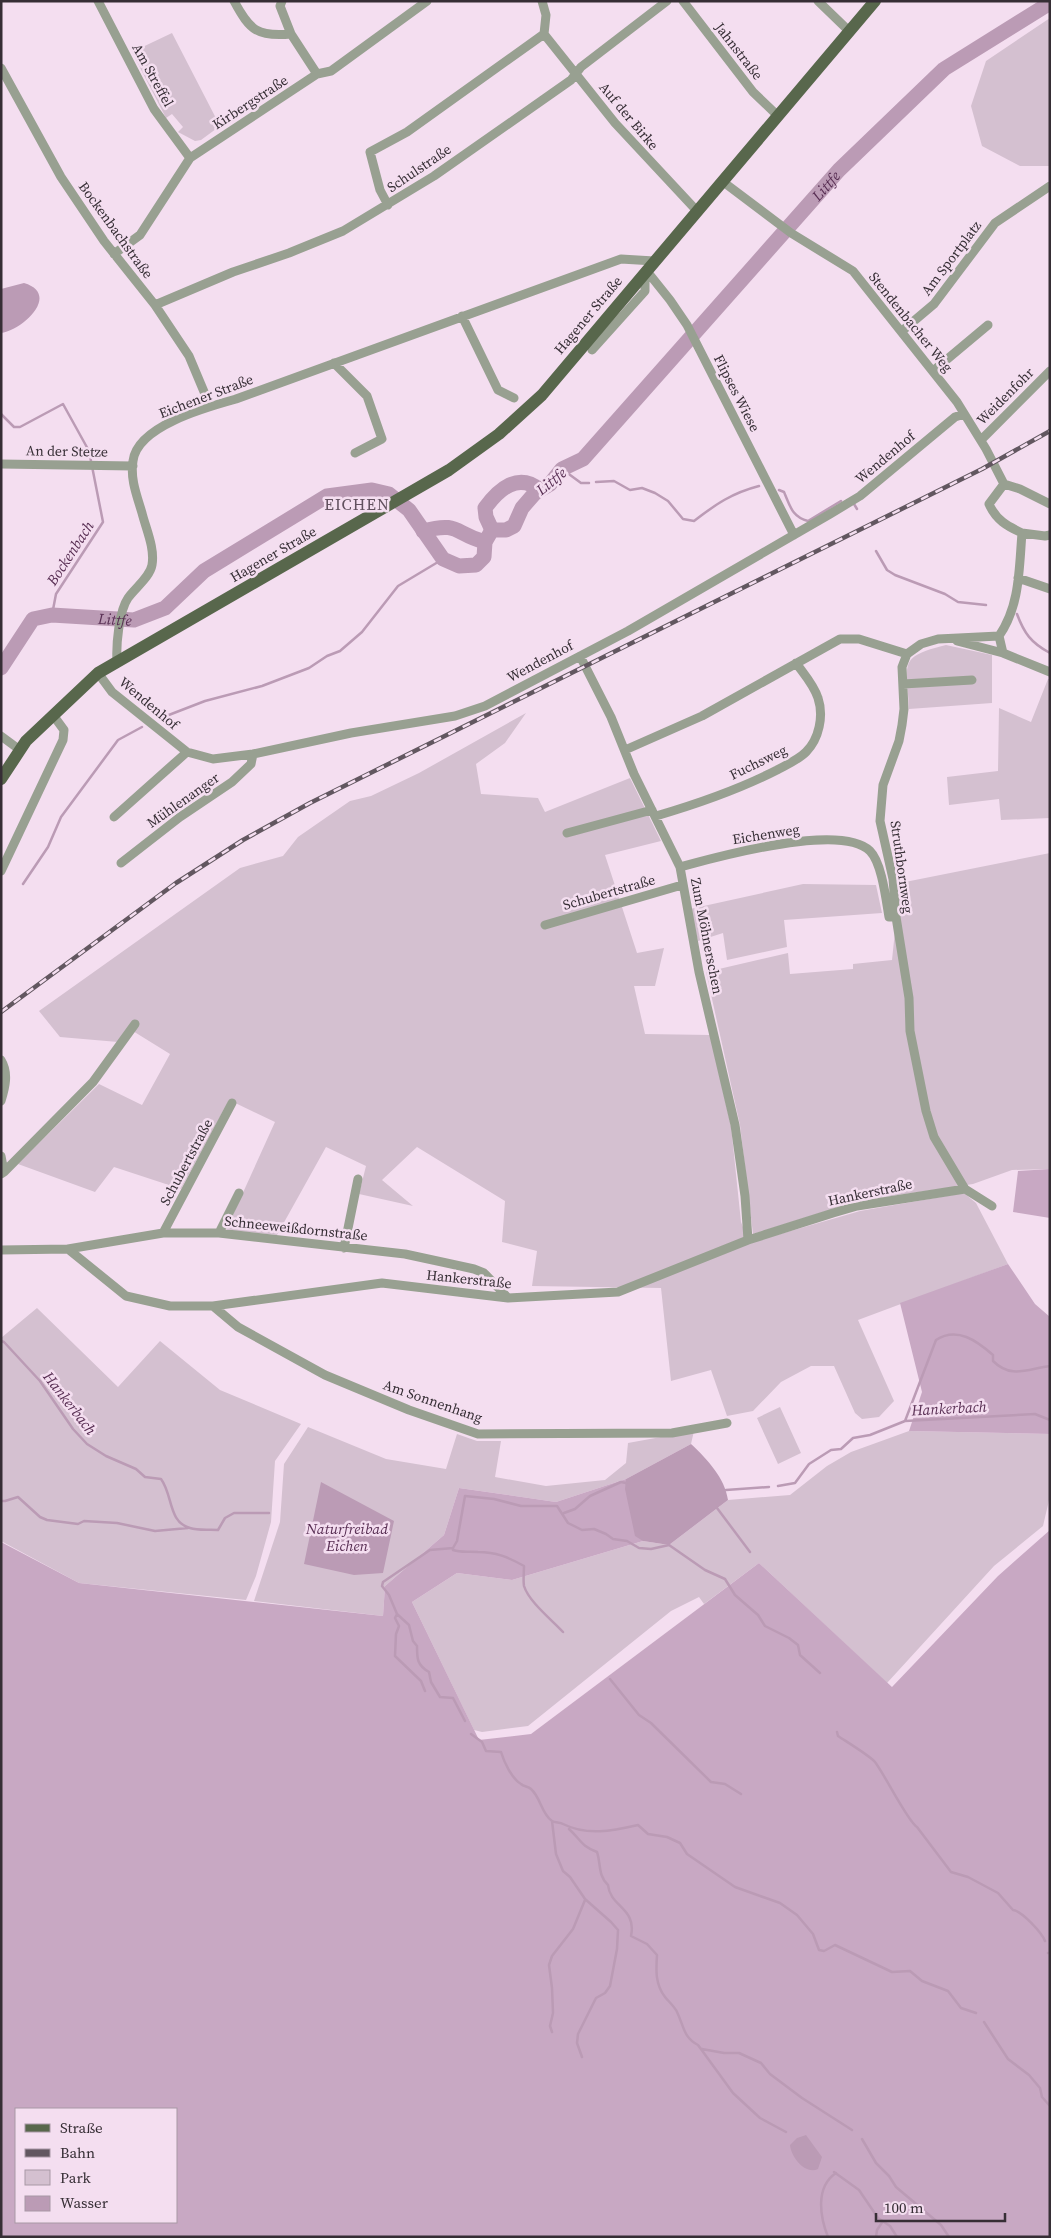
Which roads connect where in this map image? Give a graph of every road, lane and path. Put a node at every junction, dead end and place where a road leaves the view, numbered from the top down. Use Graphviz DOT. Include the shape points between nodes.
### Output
graph roads {
  1 [pos="98,1"];
  2 [pos="234,1"];
  3 [pos="282,1"];
  4 [pos="427,1"];
  5 [pos="542,1"];
  6 [pos="667,1"];
  7 [pos="683,1"];
  8 [pos="818,1"];
  9 [pos="875,1"];
  10 [pos="849,31"];
  11 [pos="291,34"];
  12 [pos="544,34"];
  13 [pos="1,68"];
  14 [pos="576,73"];
  15 [pos="317,74"];
  16 [pos="777,115"];
  17 [pos="190,158"];
  18 [pos="722,181"];
  19 [pos="1050,186"];
  20 [pos="388,205"];
  21 [pos="697,211"];
  22 [pos="114,254"];
  23 [pos="650,265"];
  24 [pos="156,305"];
  25 [pos="462,316"];
  26 [pos="988,325"];
  27 [pos="902,331"];
  28 [pos="592,350"];
  29 [pos="334,363"];
  30 [pos="934,371"];
  31 [pos="1050,371"];
  32 [pos="514,398"];
  33 [pos="210,406"];
  34 [pos="964,414"];
  35 [pos="981,440"];
  36 [pos="354,453"];
  37 [pos="1,464"];
  38 [pos="133,466"];
  39 [pos="1004,484"];
  40 [pos="1050,504"];
  41 [pos="1022,533"];
  42 [pos="794,535"];
  43 [pos="1050,535"];
  44 [pos="1018,578"];
  45 [pos="1050,589"];
  46 [pos="1000,636"];
  47 [pos="947,639"];
  48 [pos="1003,653"];
  49 [pos="907,654"];
  50 [pos="580,656"];
  51 [pos="117,661"];
  52 [pos="796,663"];
  53 [pos="1050,672"];
  54 [pos="98,673"];
  55 [pos="972,680"];
  56 [pos="903,684"];
  57 [pos="53,715"];
  58 [pos="1,736"];
  59 [pos="20,750"];
  60 [pos="625,750"];
  61 [pos="187,752"];
  62 [pos="253,754"];
  63 [pos="1,780"];
  64 [pos="654,813"];
  65 [pos="114,817"];
  66 [pos="567,832"];
  67 [pos="121,863"];
  68 [pos="680,867"];
  69 [pos="1,871"];
  70 [pos="682,885"];
  71 [pos="896,917"];
  72 [pos="544,925"];
  73 [pos="135,1024"];
  74 [pos="1,1060"];
  75 [pos="1,1101"];
  76 [pos="232,1103"];
  77 [pos="1,1156"];
  78 [pos="2,1173"];
  79 [pos="358,1179"];
  80 [pos="965,1189"];
  81 [pos="239,1193"];
  82 [pos="992,1206"];
  83 [pos="164,1233"];
  84 [pos="219,1233"];
  85 [pos="748,1240"];
  86 [pos="344,1248"];
  87 [pos="1,1250"];
  88 [pos="68,1250"];
  89 [pos="508,1298"];
  90 [pos="213,1306"];
  91 [pos="727,1423"];
  1 -- 17 [label="street, Am Streffel" via="154,109"];
  2 -- 11 [label="street" via="243,19 257,32 270,36"];
  3 -- 11 [label="street" via="280,6"];
  4 -- 15 [label="street, Kirbergstraße" via="331,71"];
  5 -- 12 [label="street" via="546,15"];
  6 -- 14 [label="street, Schulstraße"];
  7 -- 16 [label="street, Jahnstraße" via="753,92"];
  8 -- 10 [label="street"];
  9 -- 10 [label="main road, Hagener Straße"];
  10 -- 16 [label="main road, Hagener Straße"];
  11 -- 15 [label="street"];
  12 -- 14 [label="street, Auf der Birke"];
  12 -- 20 [label="street" via="407,132 370,152 380,190"];
  13 -- 22 [label="street, Bockenbachstraße" via="61,177"];
  14 -- 20 [label="street, Schulstraße" via="572,80 538,104"];
  14 -- 21 [label="street, Auf der Birke" via="637,149"];
  15 -- 17 [label="street, Kirbergstraße"];
  16 -- 18 [label="main road, Hagener Straße"];
  17 -- 22 [label="street, Kirbergstraße" via="140,235"];
  18 -- 21 [label="main road, Hagener Straße"];
  18 -- 27 [label="street, Stendenbacher Weg" via="791,234 853,271"];
  19 -- 27 [label="street, Am Sportplatz" via="995,223 934,304"];
  20 -- 24 [label="street, Schulstraße" via="343,231"];
  21 -- 23 [label="main road, Hagener Straße"];
  22 -- 24 [label="street, Bockenbachstraße"];
  23 -- 25 [label="street, Eichener Straße" via="621,259"];
  23 -- 28 [label="street, Hagener Straße" via="645,291"];
  23 -- 42 [label="street, Flipses Wiese" via="687,325"];
  23 -- 51 [label="main road, Hagener Straße" via="542,395 499,434 449,470 387,507"];
  24 -- 33 [label="street, Bockenbachstraße" via="189,356"];
  25 -- 29 [label="street, Eichener Straße"];
  25 -- 32 [label="street" via="498,390"];
  26 -- 30 [label="street"];
  27 -- 30 [label="street, Stendenbacher Weg"];
  29 -- 33 [label="street, Eichener Straße"];
  29 -- 36 [label="street" via="367,396 382,439"];
  30 -- 34 [label="street, Stendenbacher Weg"];
  31 -- 35 [label="street, Weidenfohr"];
  33 -- 38 [label="street, Eichener Straße" via="161,428 145,439 135,453"];
  34 -- 35 [label="street, Stendenbacher Weg"];
  34 -- 42 [label="street, Wendenhof" via="932,435 860,496"];
  35 -- 39 [label="street, Stendenbacher Weg"];
  37 -- 38 [label="street, An der Stetze"];
  38 -- 51 [label="street, Eichener Straße" via="133,483 152,547 152,566 126,600 116,644"];
  39 -- 40 [label="street"];
  39 -- 41 [label="street" via="989,504 1004,525"];
  41 -- 43 [label="street"];
  41 -- 44 [label="street"];
  42 -- 50 [label="street, Wendenhof"];
  44 -- 45 [label="street"];
  44 -- 46 [label="street" via="1013,610"];
  46 -- 47 [label="street"];
  46 -- 48 [label="street"];
  47 -- 48 [label="street"];
  47 -- 49 [label="street" via="921,644"];
  48 -- 53 [label="street"];
  49 -- 52 [label="street" via="846,638"];
  49 -- 56 [label="street, Struthbornweg" via="902,667"];
  50 -- 60 [label="street, Zum Möhnerschen"];
  50 -- 62 [label="street, Wendenhof" via="485,706 455,716"];
  51 -- 54 [label="main road, Hagener Straße"];
  52 -- 60 [label="street" via="702,716"];
  52 -- 64 [label="street, Fuchsweg" via="818,698 820,709 819,728 806,752 751,783"];
  54 -- 57 [label="main road, Hagener Straße"];
  54 -- 61 [label="street, Wendenhof" via="112,692"];
  55 -- 56 [label="street"];
  56 -- 71 [label="street, Struthbornweg" via="902,725 883,785 880,821 893,879"];
  57 -- 59 [label="main road, Hagener Straße"];
  57 -- 69 [label="street" via="64,730 63,740"];
  58 -- 59 [label="street"];
  59 -- 63 [label="main road, Hagener Straße"];
  60 -- 64 [label="street, Zum Möhnerschen"];
  61 -- 62 [label="street, Wendenhof" via="213,759"];
  61 -- 65 [label="street"];
  62 -- 67 [label="street, Mühlenanger" via="251,764 232,782 180,816"];
  64 -- 66 [label="street, Fuchsweg"];
  64 -- 68 [label="street, Zum Möhnerschen"];
  68 -- 70 [label="street, Zum Möhnerschen"];
  68 -- 71 [label="street, Eichenweg" via="732,852 794,842 859,844 877,861 889,917"];
  70 -- 72 [label="street, Schubertstraße"];
  70 -- 85 [label="street, Zum Möhnerschen" via="735,1126"];
  71 -- 80 [label="street, Struthbornweg" via="909,998 910,1030 926,1111 934,1137"];
  73 -- 78 [label="street" via="93,1082"];
  74 -- 75 [label="street" via="6,1083"];
  76 -- 83 [label="street, Schubertstraße"];
  77 -- 78 [label="street"];
  79 -- 86 [label="street"];
  80 -- 82 [label="street"];
  80 -- 85 [label="street, Hankerstraße" via="857,1206"];
  81 -- 84 [label="street"];
  83 -- 84 [label="street, Schneeweißdornstraße"];
  83 -- 88 [label="street, Schneeweißdornstraße"];
  84 -- 86 [label="street, Schneeweißdornstraße"];
  85 -- 89 [label="street, Hankerstraße" via="618,1292"];
  86 -- 89 [label="street, Schneeweißdornstraße" via="405,1254 474,1269 484,1273"];
  87 -- 88 [label="street"];
  88 -- 90 [label="street, Hankerstraße" via="126,1296 170,1306"];
  89 -- 90 [label="street, Hankerstraße" via="382,1282"];
  90 -- 91 [label="street, Am Sonnenhang" via="238,1326 325,1375 478,1434 672,1433"];
}
